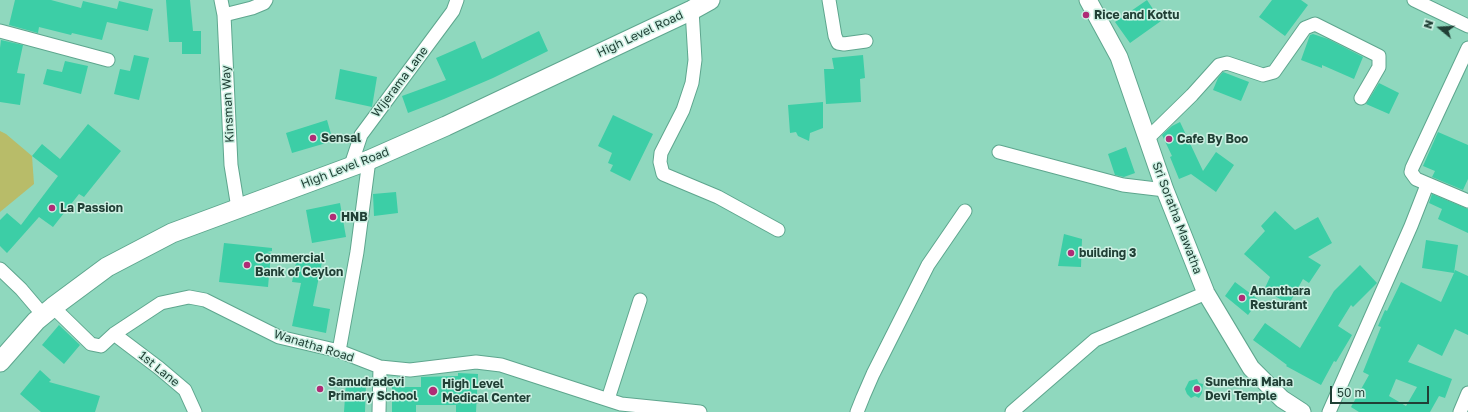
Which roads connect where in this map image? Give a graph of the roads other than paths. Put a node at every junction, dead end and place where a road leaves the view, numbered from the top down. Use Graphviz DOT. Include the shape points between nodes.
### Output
graph roads {
  1 [pos="221,0"];
  2 [pos="266,0"];
  3 [pos="457,0"];
  4 [pos="710,0"];
  5 [pos="829,0"];
  6 [pos="1088,0"];
  7 [pos="1414,0"];
  8 [pos="692,10"];
  9 [pos="224,15"];
  10 [pos="1468,26"];
  11 [pos="0,31"];
  12 [pos="866,41"];
  13 [pos="1468,48"];
  14 [pos="108,60"];
  15 [pos="1361,98"];
  16 [pos="1147,139"];
  17 [pos="999,152"];
  18 [pos="369,160"];
  19 [pos="350,168"];
  20 [pos="1427,185"];
  21 [pos="1165,190"];
  22 [pos="1468,201"];
  23 [pos="238,208"];
  24 [pos="965,211"];
  25 [pos="778,230"];
  26 [pos="0,269"];
  27 [pos="1206,293"];
  28 [pos="640,300"];
  29 [pos="48,311"];
  30 [pos="114,334"];
  31 [pos="339,351"];
  32 [pos="0,362"];
  33 [pos="380,367"];
  34 [pos="1468,393"];
  35 [pos="608,399"];
  36 [pos="620,408"];
  37 [pos="195,412"];
  38 [pos="379,412"];
  39 [pos="700,412"];
  40 [pos="857,412"];
  41 [pos="1012,412"];
  42 [pos="1302,412"];
  43 [pos="1328,412"];
  44 [pos="1460,412"];
  1 -- 9 [label="street, Kinsman Way"];
  2 -- 9 [label="street" via="252,8"];
  3 -- 19 [label="street, Wijerama Lane" via="453,11 361,135"];
  4 -- 8 [label="highway, High Level Road"];
  5 -- 12 [label="street" via="838,43"];
  6 -- 16 [label="main road, Sri Soratha Mawatha" via="1119,57"];
  7 -- 10 [label="street"];
  8 -- 18 [label="highway, High Level Road"];
  8 -- 25 [label="street" via="695,60 692,83 683,110 661,153 663,174 718,197"];
  9 -- 23 [label="street, Kinsman Way" via="231,165"];
  11 -- 14 [label="street"];
  13 -- 20 [label="street" via="1412,168 1411,172 1416,179"];
  15 -- 16 [label="street" via="1379,67 1379,56 1315,24 1305,28 1274,72 1263,75 1227,63 1218,65 1192,95"];
  16 -- 21 [label="main road, Sri Soratha Mawatha"];
  17 -- 21 [label="street" via="1123,185"];
  18 -- 19 [label="highway, High Level Road"];
  18 -- 31 [label="street" via="357,252"];
  19 -- 23 [label="highway, High Level Road"];
  20 -- 22 [label="street"];
  20 -- 43 [label="street"];
  21 -- 27 [label="main road, Sri Soratha Mawatha"];
  23 -- 29 [label="highway, High Level Road" via="172,233 114,264"];
  24 -- 40 [label="street" via="928,265 873,374"];
  26 -- 29 [label="street"];
  27 -- 41 [label="street" via="1095,340"];
  27 -- 42 [label="main road, Sri Soratha Mawatha" via="1251,368 1282,399"];
  28 -- 35 [label="street"];
  29 -- 30 [label="street, Wanatha Road" via="91,344 101,346"];
  29 -- 32 [label="highway, High Level Road"];
  30 -- 31 [label="street, Wanatha Road" via="161,303 189,297 205,300 279,337"];
  30 -- 37 [label="street, 1st Lane" via="185,390"];
  31 -- 33 [label="street, Wanatha Road"];
  33 -- 35 [label="street, Wanatha Road" via="410,370 476,362 501,365"];
  33 -- 38 [label="street"];
  34 -- 44 [label="street"];
  35 -- 36 [label="street, Wanatha Road"];
  36 -- 39 [label="street, Wanatha Road"];
}
